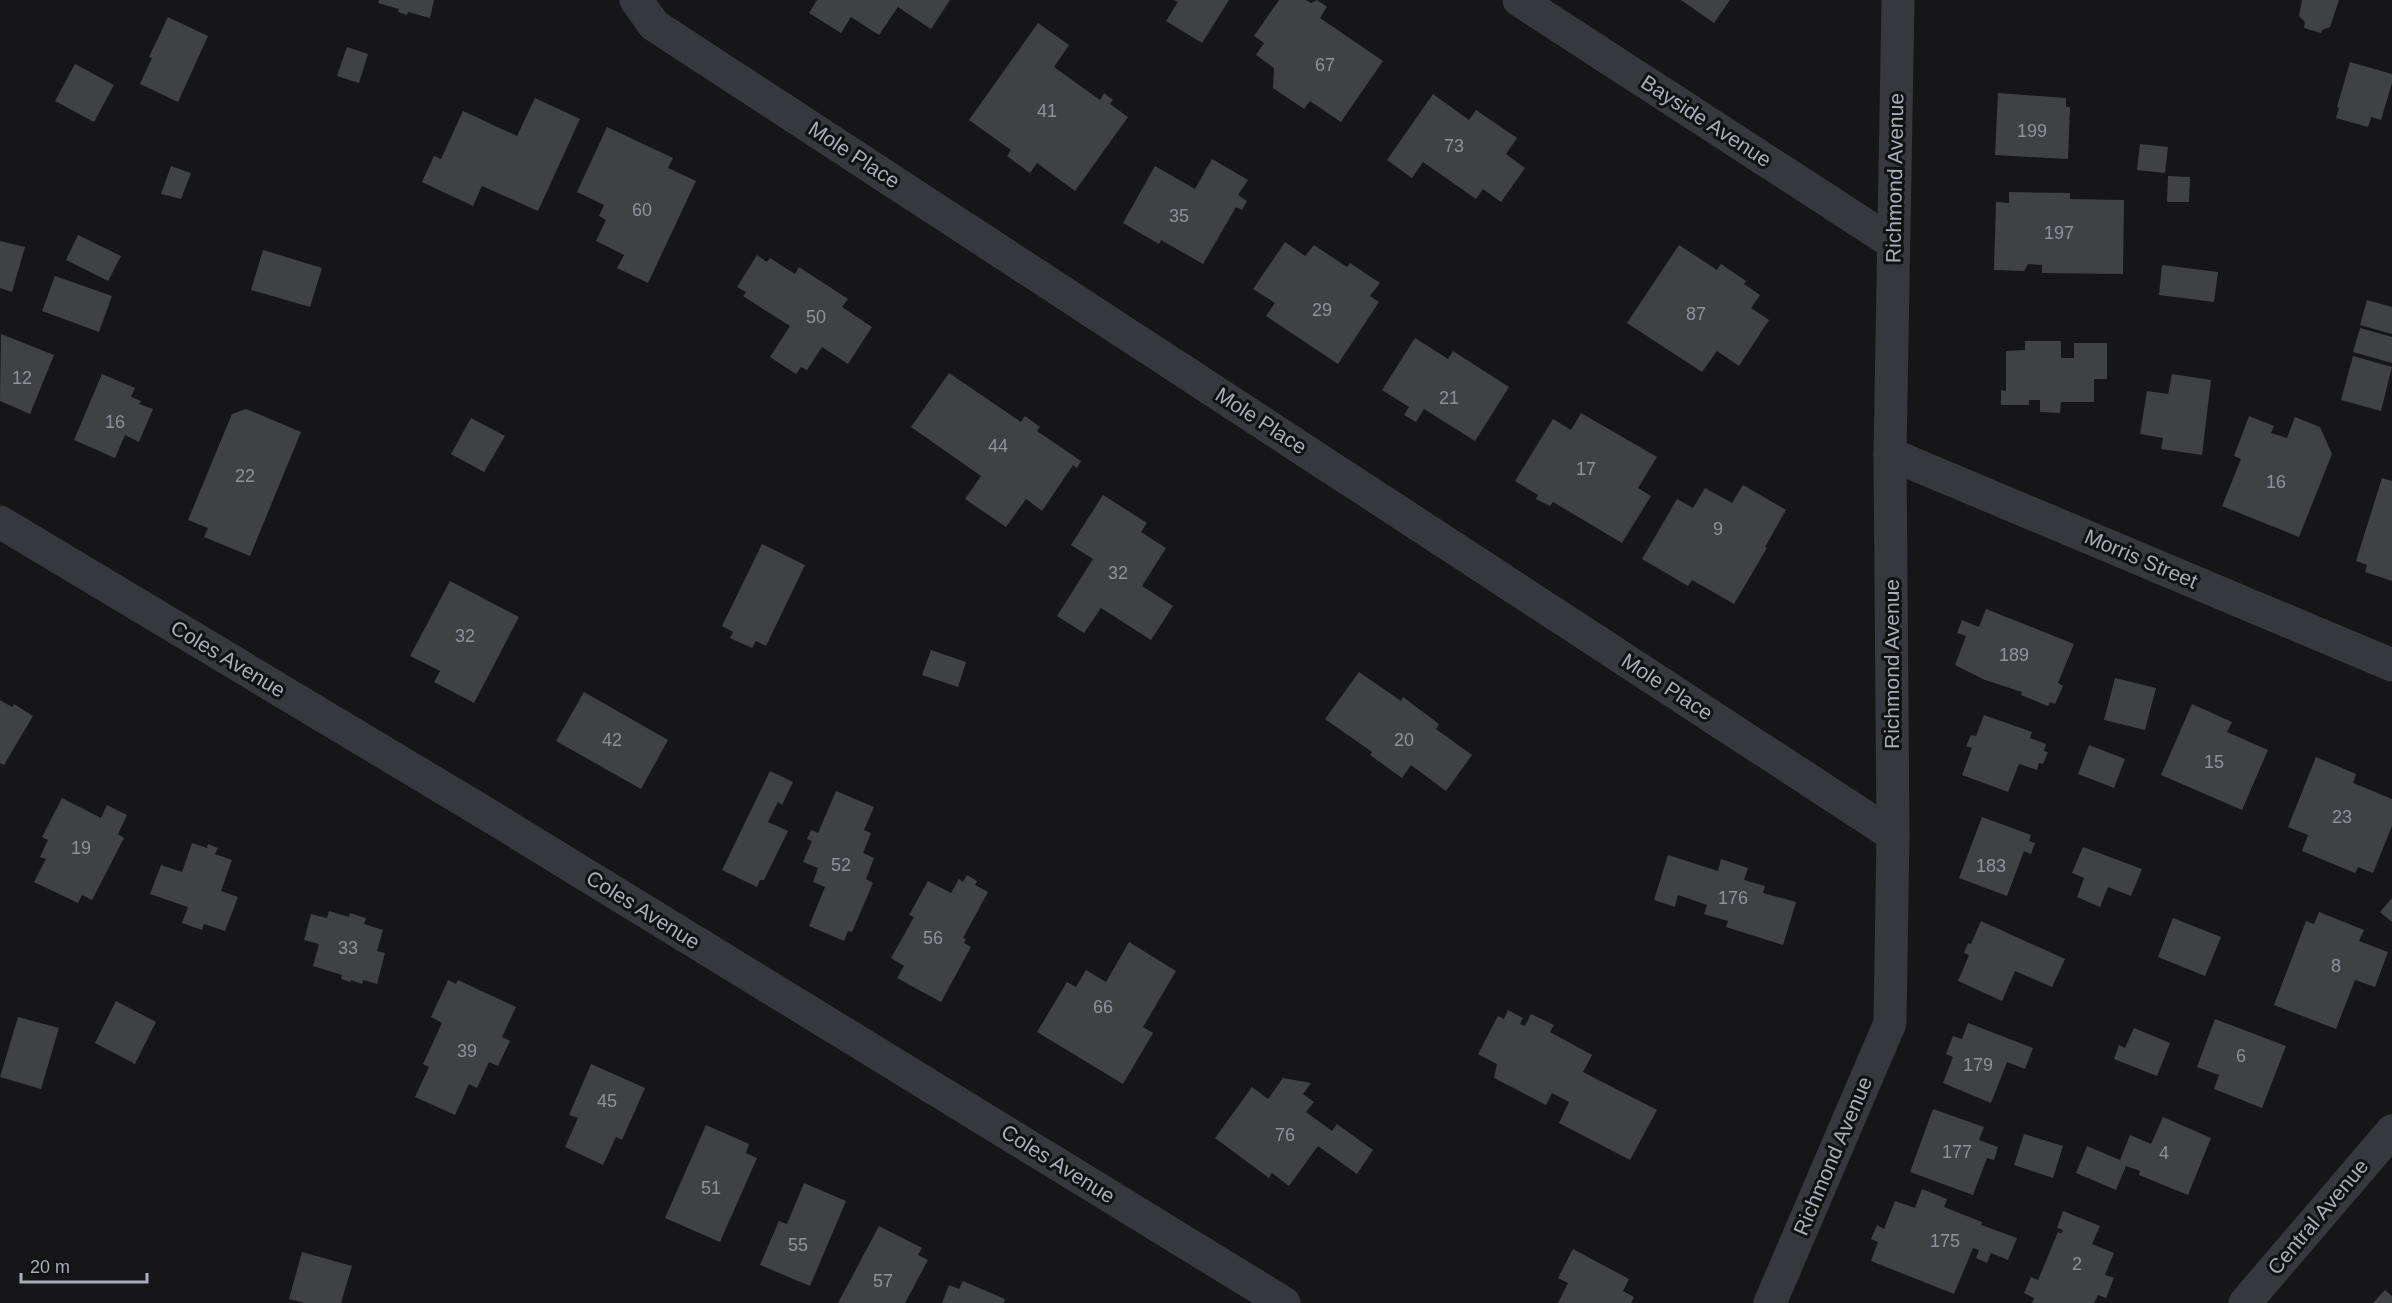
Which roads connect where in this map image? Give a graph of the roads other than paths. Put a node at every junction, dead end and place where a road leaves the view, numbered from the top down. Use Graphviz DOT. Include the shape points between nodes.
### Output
graph roads {
  1 [pos="636,0"];
  2 [pos="1519,0"];
  3 [pos="1898,0"];
  4 [pos="1893,243"];
  5 [pos="1890,454"];
  6 [pos="0,522"];
  7 [pos="2392,665"];
  8 [pos="1893,835"];
  9 [pos="2392,1131"];
  10 [pos="1284,1303"];
  11 [pos="1770,1303"];
  12 [pos="2245,1303"];
  1 -- 8 [label="street, Mole Place" via="654,25"];
  2 -- 4 [label="street, Bayside Avenue"];
  3 -- 4 [label="street, Richmond Avenue"];
  4 -- 5 [label="street, Richmond Avenue"];
  5 -- 7 [label="street, Morris Street"];
  5 -- 8 [label="street, Richmond Avenue"];
  6 -- 10 [label="street, Coles Avenue" via="490,816"];
  8 -- 11 [label="street, Richmond Avenue" via="1890,1023"];
  9 -- 12 [label="street, Central Avenue"];
}
